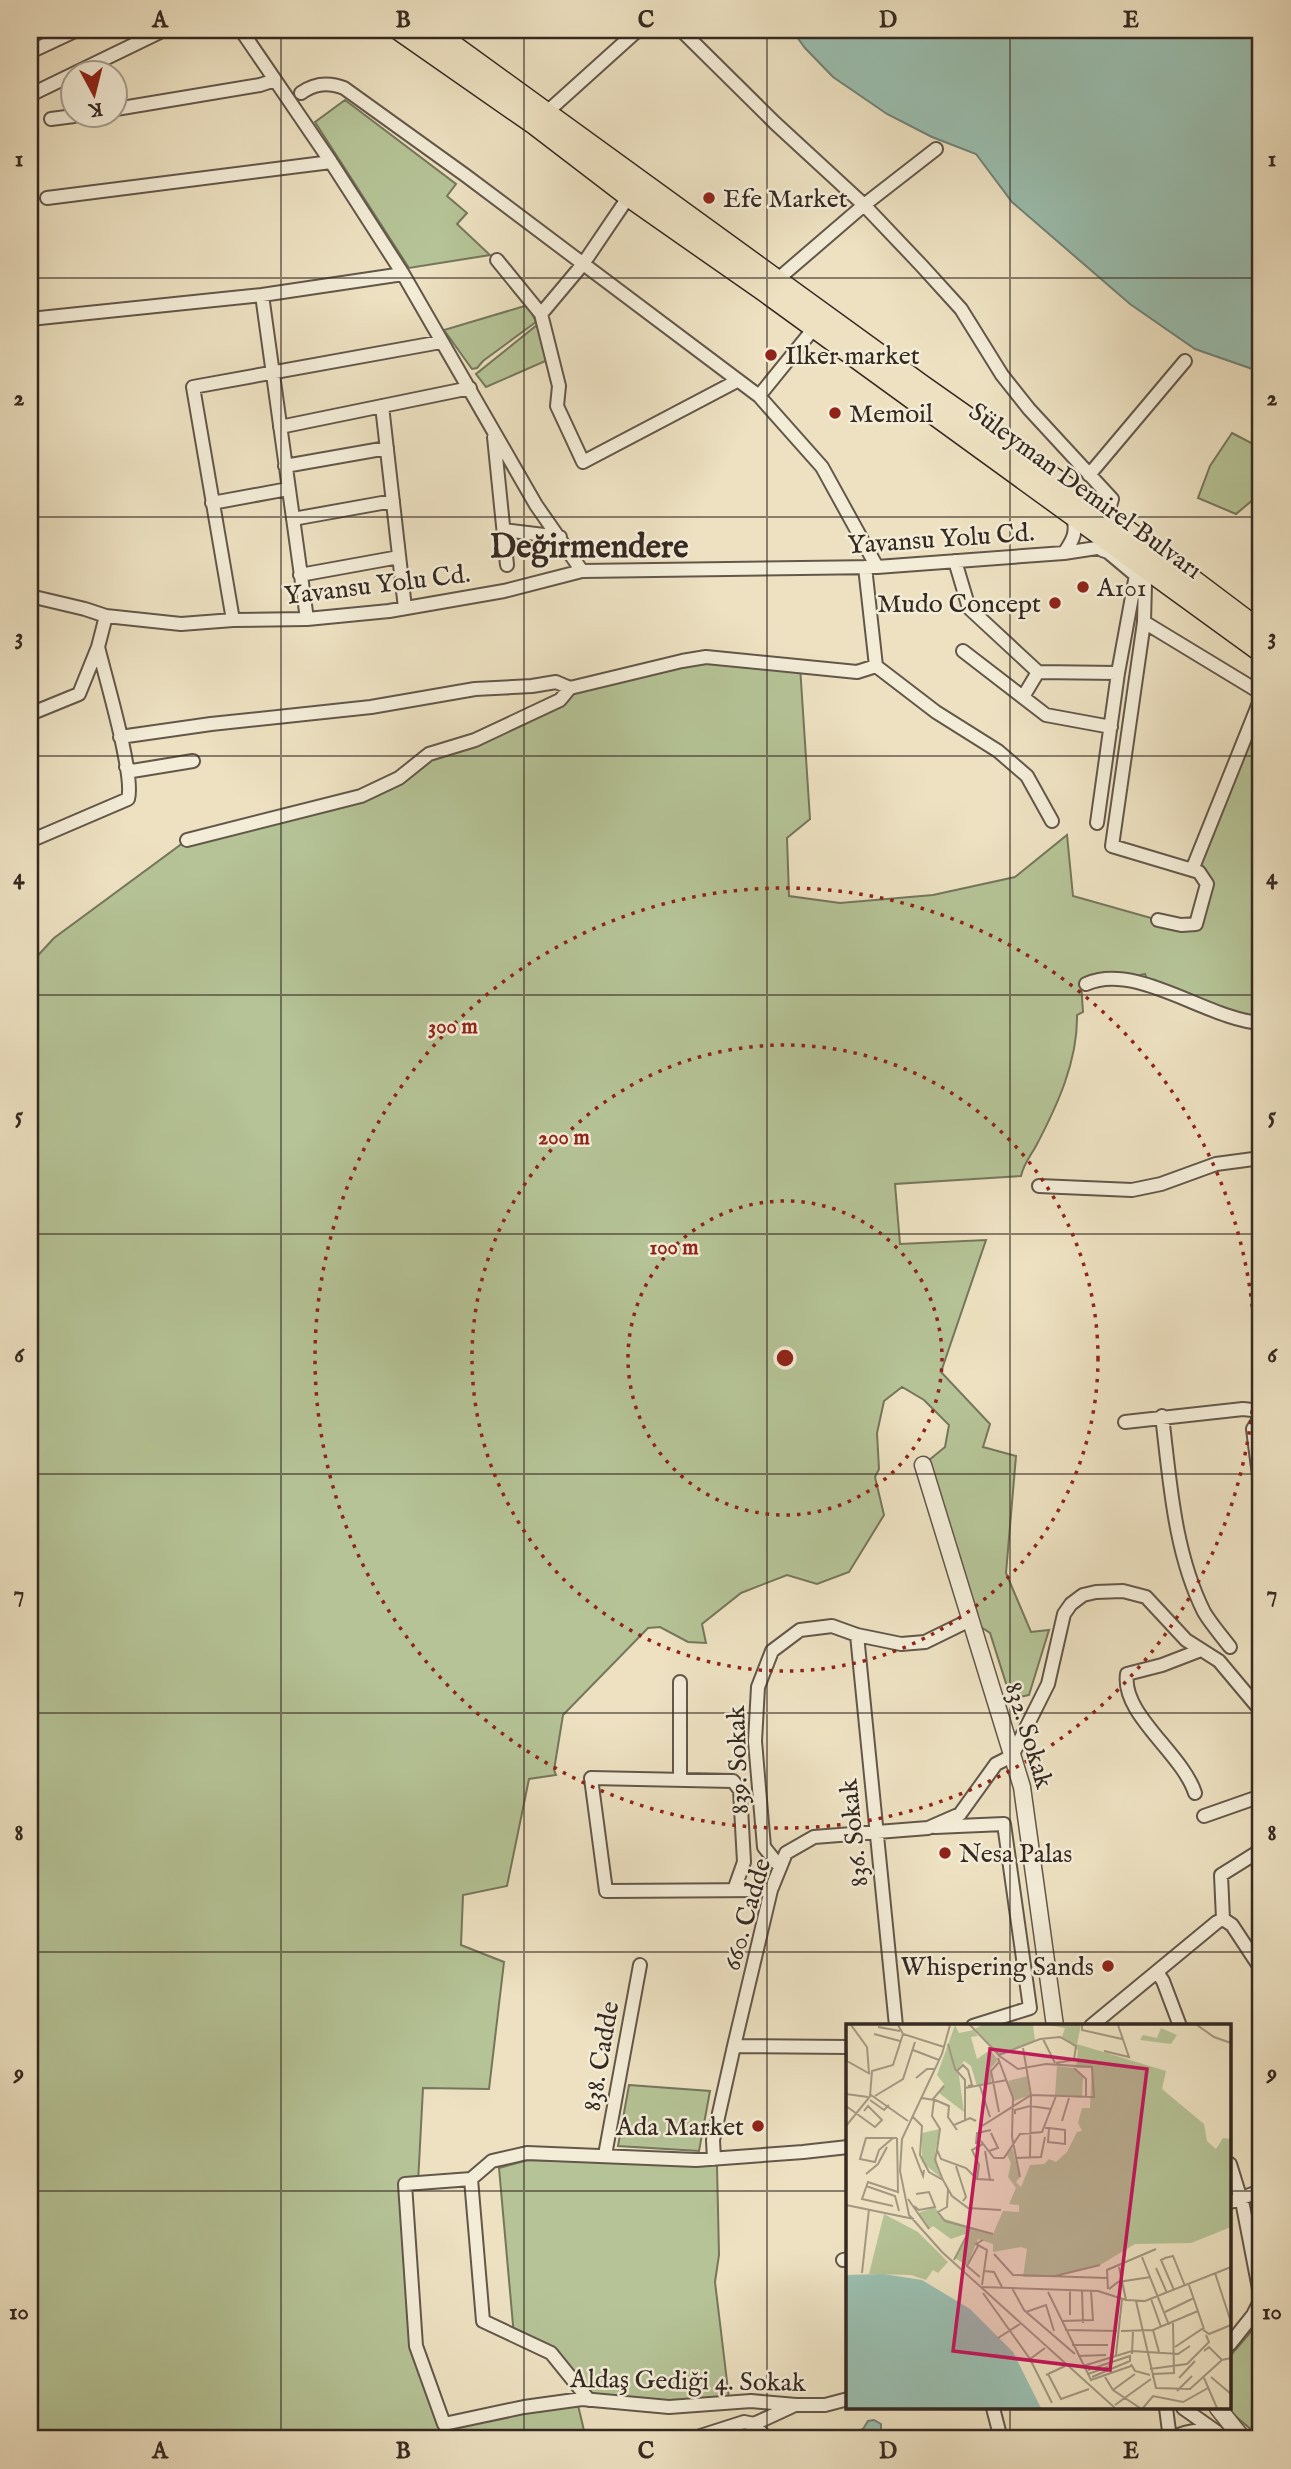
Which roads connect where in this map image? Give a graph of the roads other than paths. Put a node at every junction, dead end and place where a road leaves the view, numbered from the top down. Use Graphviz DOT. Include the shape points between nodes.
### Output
graph roads {
  1 [pos="77,30"];
  2 [pos="164,30"];
  3 [pos="241,30"];
  4 [pos="400,30"];
  5 [pos="430,30"];
  6 [pos="638,30"];
  7 [pos="681,30"];
  8 [pos="30,52"];
  9 [pos="275,80"];
  10 [pos="300,93"];
  11 [pos="30,94"];
  12 [pos="130,107"];
  13 [pos="548,113"];
  14 [pos="60,118"];
  15 [pos="51,119"];
  16 [pos="936,149"];
  17 [pos="331,162"];
  18 [pos="629,196"];
  19 [pos="47,198"];
  20 [pos="863,205"];
  21 [pos="497,260"];
  22 [pos="583,264"];
  23 [pos="403,274"];
  24 [pos="778,279"];
  25 [pos="262,295"];
  26 [pos="541,314"];
  27 [pos="30,319"];
  28 [pos="815,327"];
  29 [pos="441,342"];
  30 [pos="1185,361"];
  31 [pos="274,374"];
  32 [pos="737,381"];
  33 [pos="470,388"];
  34 [pos="759,396"];
  35 [pos="382,406"];
  36 [pos="280,427"];
  37 [pos="494,430"];
  38 [pos="387,448"];
  39 [pos="285,466"];
  40 [pos="1090,475"];
  41 [pos="289,489"];
  42 [pos="393,501"];
  43 [pos="212,503"];
  44 [pos="1073,514"];
  45 [pos="1107,516"];
  46 [pos="293,519"];
  47 [pos="504,530"];
  48 [pos="560,537"];
  49 [pos="1106,547"];
  50 [pos="1065,553"];
  51 [pos="399,557"];
  52 [pos="955,561"];
  53 [pos="508,565"];
  54 [pos="871,567"];
  55 [pos="582,571"];
  56 [pos="300,575"];
  57 [pos="1136,575"];
  58 [pos="30,596"];
  59 [pos="405,608"];
  60 [pos="106,616"];
  61 [pos="307,619"];
  62 [pos="233,620"];
  63 [pos="1144,622"];
  64 [pos="1261,632"];
  65 [pos="98,647"];
  66 [pos="963,651"];
  67 [pos="1261,651"];
  68 [pos="876,666"];
  69 [pos="1038,672"];
  70 [pos="1118,673"];
  71 [pos="570,688"];
  72 [pos="1261,696"];
  73 [pos="1023,697"];
  74 [pos="30,714"];
  75 [pos="1111,727"];
  76 [pos="120,737"];
  77 [pos="193,761"];
  78 [pos="126,767"];
  79 [pos="1052,821"];
  80 [pos="1097,823"];
  81 [pos="30,839"];
  82 [pos="187,840"];
  83 [pos="1192,870"];
  84 [pos="1158,920"];
  85 [pos="1086,984"];
  86 [pos="1261,1023"];
  87 [pos="1261,1158"];
  88 [pos="1039,1186"];
  89 [pos="1261,1411"];
  90 [pos="1162,1416"];
  91 [pos="1261,1416"];
  92 [pos="1125,1422"];
  93 [pos="923,1465"];
  94 [pos="1261,1491"];
  95 [pos="970,1620"];
  96 [pos="857,1634"];
  97 [pos="1230,1647"];
  98 [pos="1201,1650"];
  99 [pos="680,1682"];
  100 [pos="1257,1697"];
  101 [pos="1261,1711"];
  102 [pos="1012,1756"];
  103 [pos="680,1780"];
  104 [pos="1195,1793"];
  105 [pos="1261,1796"];
  106 [pos="1204,1816"];
  107 [pos="928,1828"];
  108 [pos="875,1831"];
  109 [pos="1261,1850"];
  110 [pos="780,1867"];
  111 [pos="734,1890"];
  112 [pos="771,1890"];
  113 [pos="1223,1919"];
  114 [pos="640,1965"];
  115 [pos="1261,1969"];
  116 [pos="1157,1972"];
  117 [pos="896,2024"];
  118 [pos="979,2024"];
  119 [pos="1055,2024"];
  120 [pos="1093,2024"];
  121 [pos="1179,2024"];
  122 [pos="734,2046"];
  123 [pos="846,2047"];
  124 [pos="846,2147"];
  125 [pos="605,2155"];
  126 [pos="714,2159"];
  127 [pos="1232,2178"];
  128 [pos="471,2179"];
  129 [pos="1261,2191"];
  130 [pos="1235,2200"];
  131 [pos="1232,2341"];
  132 [pos="589,2400"];
  133 [pos="846,2400"];
  134 [pos="796,2405"];
  135 [pos="994,2410"];
  136 [pos="1166,2410"];
  137 [pos="1186,2410"];
  138 [pos="1220,2410"];
  139 [pos="754,2424"];
  140 [pos="1225,2437"];
  141 [pos="691,2439"];
  142 [pos="766,2439"];
  143 [pos="1001,2439"];
  144 [pos="1169,2439"];
  145 [pos="1243,2439"];
  1 -- 8 [label="street"];
  2 -- 11 [label="street"];
  3 -- 9 [label="street"];
  4 -- 18 [label="highway, Süleyman Demirel Bulvarı"];
  5 -- 13 [label="highway, Süleyman Demirel Bulvarı"];
  6 -- 13 [label="street"];
  7 -- 20 [label="street"];
  9 -- 12 [label="street"];
  9 -- 17 [label="street"];
  10 -- 22 [label="street" via="330,83 344,88"];
  13 -- 24 [label="highway, Süleyman Demirel Bulvarı"];
  14 -- 15 [label="street"];
  16 -- 20 [label="street"];
  17 -- 19 [label="street"];
  17 -- 23 [label="street"];
  18 -- 22 [label="street"];
  18 -- 28 [label="highway, Süleyman Demirel Bulvarı"];
  20 -- 24 [label="street"];
  20 -- 40 [label="street" via="961,309 1002,375"];
  21 -- 26 [label="street"];
  22 -- 26 [label="street"];
  22 -- 32 [label="street"];
  23 -- 25 [label="street"];
  23 -- 29 [label="street"];
  24 -- 45 [label="highway, Süleyman Demirel Bulvarı"];
  25 -- 27 [label="street"];
  25 -- 31 [label="street"];
  26 -- 32 [label="street" via="559,386 557,406 583,462"];
  28 -- 34 [label="street"];
  28 -- 44 [label="highway, Süleyman Demirel Bulvarı"];
  29 -- 31 [label="street"];
  29 -- 33 [label="street"];
  30 -- 40 [label="street"];
  31 -- 36 [label="street"];
  31 -- 43 [label="street" via="193,387"];
  32 -- 34 [label="street"];
  33 -- 35 [label="street"];
  33 -- 37 [label="street"];
  34 -- 54 [label="street" via="822,467"];
  35 -- 36 [label="street"];
  35 -- 38 [label="street"];
  36 -- 39 [label="street"];
  37 -- 47 [label="street"];
  37 -- 48 [label="street" via="536,505"];
  38 -- 39 [label="street"];
  38 -- 42 [label="street"];
  39 -- 41 [label="street"];
  40 -- 45 [label="street" via="1112,499"];
  41 -- 43 [label="street"];
  41 -- 46 [label="street"];
  42 -- 46 [label="street"];
  42 -- 51 [label="street"];
  43 -- 62 [label="street"];
  44 -- 49 [label="highway, Süleyman Demirel Bulvarı"];
  44 -- 50 [label="street" via="1077,529"];
  45 -- 64 [label="highway, Süleyman Demirel Bulvarı"];
  46 -- 56 [label="street"];
  47 -- 48 [label="street"];
  47 -- 53 [label="street"];
  48 -- 55 [label="street"];
  49 -- 50 [label="street, Yavansu Yolu Cd."];
  49 -- 57 [label="street"];
  49 -- 67 [label="highway, Süleyman Demirel Bulvarı"];
  50 -- 52 [label="street, Yavansu Yolu Cd."];
  51 -- 56 [label="street"];
  51 -- 59 [label="street"];
  52 -- 54 [label="street, Yavansu Yolu Cd."];
  52 -- 69 [label="street" via="969,608"];
  54 -- 55 [label="street, Yavansu Yolu Cd."];
  54 -- 68 [label="street"];
  55 -- 59 [label="street, Yavansu Yolu Cd." via="504,591"];
  56 -- 61 [label="street"];
  57 -- 63 [label="street" via="1145,583"];
  57 -- 70 [label="street"];
  58 -- 60 [label="street, Yavansu Yolu Cd."];
  59 -- 61 [label="street, Yavansu Yolu Cd."];
  60 -- 62 [label="street, Yavansu Yolu Cd." via="181,624"];
  60 -- 65 [label="street"];
  61 -- 62 [label="street, Yavansu Yolu Cd."];
  63 -- 72 [label="street"];
  63 -- 83 [label="street" via="1112,846"];
  65 -- 74 [label="street" via="79,694"];
  65 -- 76 [label="street"];
  66 -- 73 [label="street"];
  68 -- 71 [label="street" via="857,672 706,657"];
  68 -- 79 [label="street" via="1027,776"];
  69 -- 70 [label="street"];
  69 -- 73 [label="street"];
  70 -- 75 [label="street"];
  71 -- 76 [label="street" via="556,682 475,689 371,707"];
  71 -- 82 [label="street" via="560,700 475,740 429,754 399,778 361,796"];
  72 -- 83 [label="street"];
  73 -- 75 [label="street" via="1046,715"];
  75 -- 80 [label="street"];
  76 -- 78 [label="street"];
  77 -- 78 [label="street" via="132,771"];
  78 -- 81 [label="street" via="128,799"];
  83 -- 84 [label="street" via="1207,884 1196,924"];
  85 -- 86 [label="street" via="1096,979 1122,979"];
  87 -- 88 [label="street" via="1216,1164 1132,1191"];
  89 -- 90 [label="street"];
  90 -- 92 [label="street"];
  90 -- 97 [label="street" via="1186,1565 1205,1612"];
  91 -- 94 [label="street" via="1253,1429"];
  93 -- 95 [label="street, 832. Sokak"];
  95 -- 96 [label="street, 839. Sokak" via="925,1642 901,1644"];
  95 -- 102 [label="street, 832. Sokak"];
  96 -- 108 [label="street, 836. Sokak"];
  96 -- 110 [label="street, 839. Sokak" via="832,1626 800,1630 772,1651 758,1686 755,1741 764,1847"];
  98 -- 100 [label="street"];
  98 -- 102 [label="street" via="1146,1597 1110,1590 1083,1595 1064,1614 1048,1684"];
  98 -- 104 [label="street" via="1127,1674 1126,1684 1132,1704 1181,1765"];
  99 -- 103 [label="street"];
  100 -- 101 [label="street"];
  102 -- 107 [label="street, 660. Cadde" via="996,1764 960,1814"];
  102 -- 119 [label="street, 832. Sokak" via="1028,1818"];
  103 -- 111 [label="street" via="733,1781 740,1790 744,1862"];
  103 -- 111 [label="street" via="591,1778 606,1891"];
  105 -- 106 [label="street"];
  107 -- 108 [label="street, 660. Cadde"];
  107 -- 118 [label="street" via="1004,1824 1030,2007"];
  108 -- 110 [label="street, 660. Cadde" via="814,1837 786,1853"];
  108 -- 117 [label="street, 836. Sokak"];
  109 -- 113 [label="street" via="1221,1875"];
  110 -- 112 [label="street, 660. Cadde"];
  111 -- 112 [label="street"];
  112 -- 122 [label="street, 660. Cadde"];
  113 -- 115 [label="street"];
  113 -- 116 [label="street"];
  114 -- 125 [label="street, 838. Cadde"];
  116 -- 120 [label="street"];
  116 -- 121 [label="street"];
  122 -- 123 [label="street"];
  122 -- 126 [label="street, 660. Cadde" via="713,2140"];
  124 -- 126 [label="street"];
  125 -- 126 [label="street"];
  125 -- 128 [label="street" via="527,2153 492,2161"];
  127 -- 130 [label="street"];
  128 -- 132 [label="street" via="483,2321 551,2353"];
  128 -- 132 [label="street, Aldaş Gediği 4. Sokak" via="405,2184 416,2346 444,2424 547,2403"];
  129 -- 130 [label="street"];
  130 -- 131 [label="street" via="1261,2299"];
  132 -- 134 [label="street, Aldaş Gediği 4. Sokak" via="669,2407 751,2401"];
  133 -- 134 [label="street, Aldaş Gediği 4. Sokak"];
  134 -- 139 [label="street"];
  135 -- 143 [label="street"];
  136 -- 144 [label="street"];
  137 -- 140 [label="street"];
  138 -- 145 [label="street"];
  139 -- 141 [label="street" via="744,2422"];
  139 -- 142 [label="street"];
  140 -- 144 [label="street" via="1187,2430"];
}
